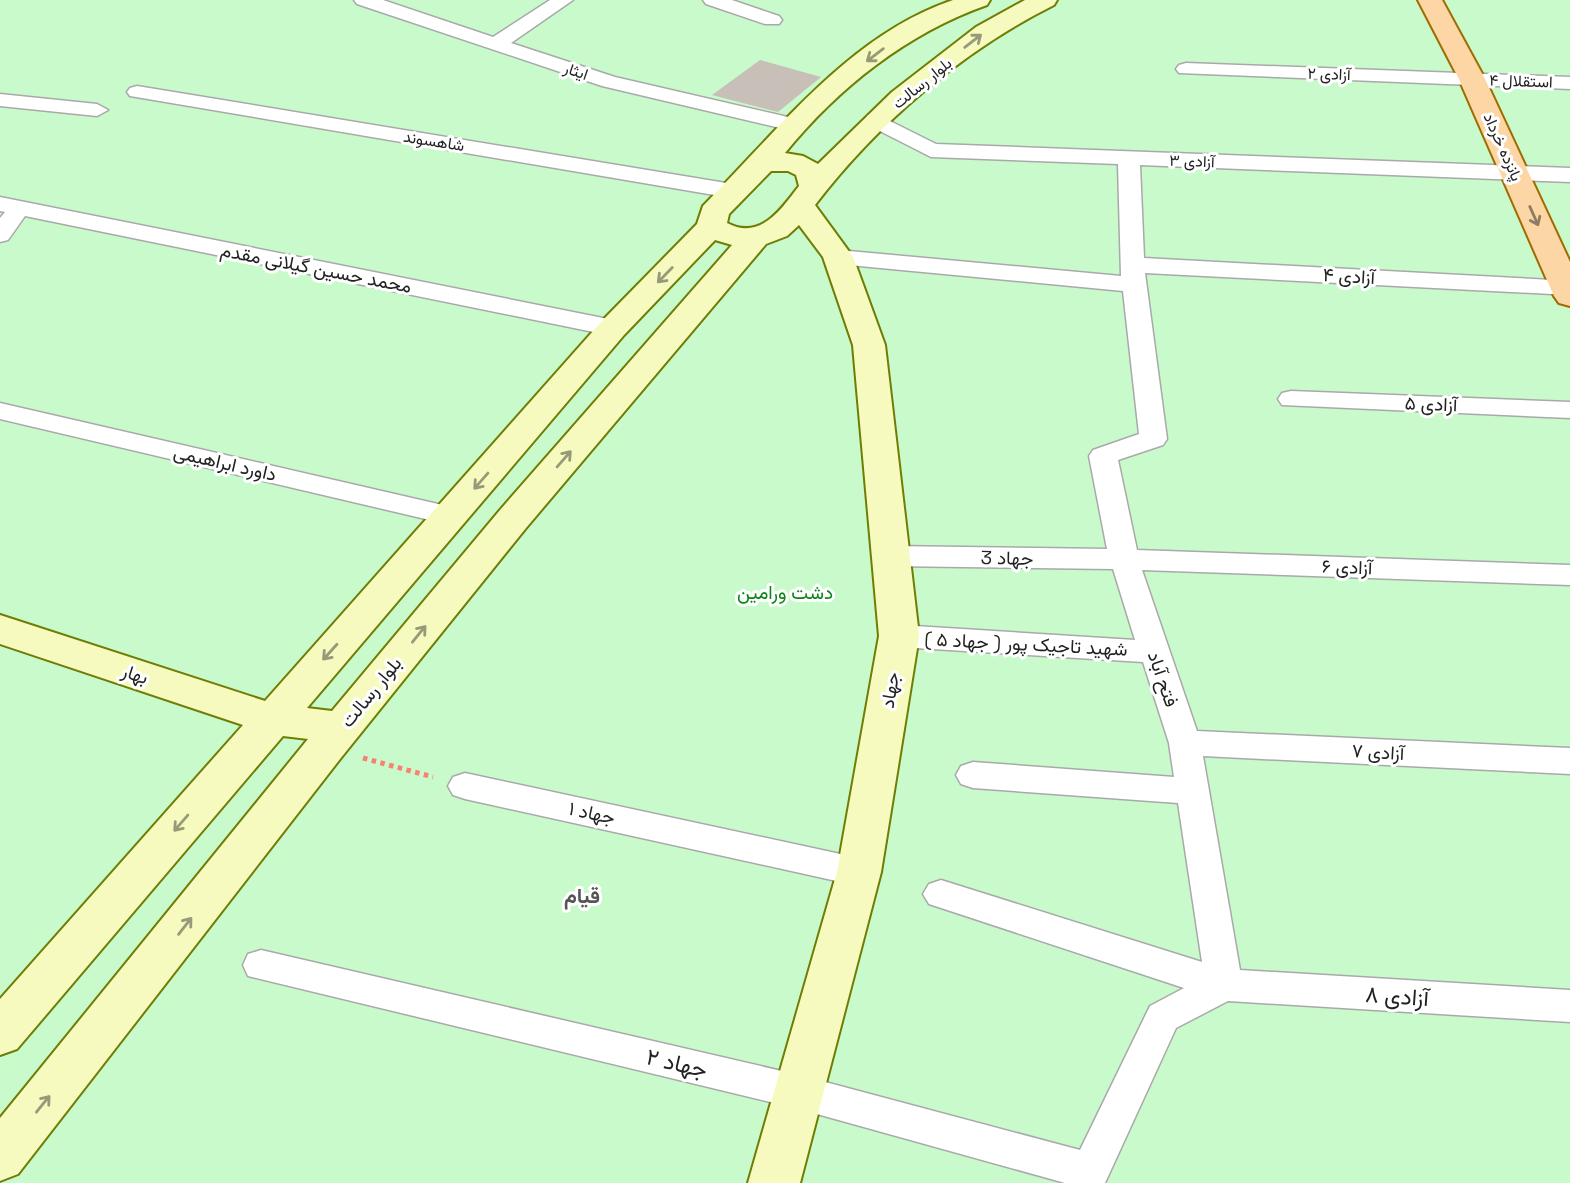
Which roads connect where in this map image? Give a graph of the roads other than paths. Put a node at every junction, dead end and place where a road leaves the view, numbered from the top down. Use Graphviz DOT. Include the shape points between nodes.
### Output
graph roads {
  1 [pos="364,0"];
  2 [pos="563,0"];
  3 [pos="713,0"];
  4 [pos="978,0"];
  5 [pos="1045,0"];
  6 [pos="1430,0"];
  7 [pos="772,20"];
  8 [pos="495,44"];
  9 [pos="1186,69"];
  10 [pos="1472,79"];
  11 [pos="1570,83"];
  12 [pos="137,92"];
  13 [pos="0,100"];
  14 [pos="97,110"];
  15 [pos="876,120"];
  16 [pos="793,125"];
  17 [pos="1129,159"];
  18 [pos="763,162"];
  19 [pos="1515,173"];
  20 [pos="1570,175"];
  21 [pos="732,191"];
  22 [pos="806,194"];
  23 [pos="10,206"];
  24 [pos="712,226"];
  25 [pos="0,235"];
  26 [pos="755,238"];
  27 [pos="838,257"];
  28 [pos="1133,275"];
  29 [pos="1569,290"];
  30 [pos="613,328"];
  31 [pos="1291,399"];
  32 [pos="1570,410"];
  33 [pos="0,411"];
  34 [pos="451,516"];
  35 [pos="890,556"];
  36 [pos="1124,559"];
  37 [pos="1570,575"];
  38 [pos="0,629"];
  39 [pos="899,636"];
  40 [pos="1154,652"];
  41 [pos="271,719"];
  42 [pos="333,738"];
  43 [pos="1185,743"];
  44 [pos="1570,761"];
  45 [pos="973,775"];
  46 [pos="465,786"];
  47 [pos="1193,791"];
  48 [pos="859,872"];
  49 [pos="941,894"];
  50 [pos="261,965"];
  51 [pos="1224,985"];
  52 [pos="1570,1006"];
  53 [pos="6,1018"];
  54 [pos="799,1092"];
  55 [pos="0,1157"];
  56 [pos="1088,1177"];
  57 [pos="774,1183"];
  1 -- 8 [label="street, ایثار"];
  2 -- 8 [label="street"];
  3 -- 7 [label="street"];
  4 -- 16 [label="main road, one-way" via="929,19 875,54"];
  15 -- 5 [label="main road, بلوار رسالت, one-way" via="979,36"];
  6 -- 10 [label="main road, پانزده خرداد"];
  8 -- 16 [label="street, ایثار" via="609,82"];
  9 -- 10 [label="street, آزادی ۲"];
  10 -- 11 [label="street, استقلال ۴"];
  10 -- 19 [label="main road, پانزده خرداد"];
  12 -- 21 [label="street, شاهسوند"];
  13 -- 14 [label="street"];
  15 -- 17 [label="street, آزادی ۳" via="931,149"];
  15 -- 22 [label="main road, بلوار رسالت"];
  16 -- 18 [label="main road"];
  17 -- 19 [label="street, آزادی ۳"];
  17 -- 28 [label="street, فتح آباد"];
  18 -- 21 [label="main road"];
  18 -- 22 [label="main road, جهاد" via="793,162 810,171"];
  19 -- 20 [label="street, آزادی ۳"];
  19 -- 29 [label="main road, پانزده خرداد, one-way"];
  21 -- 24 [label="main road" via="714,212"];
  22 -- 26 [label="main road, بلوار رسالت" via="779,229"];
  22 -- 27 [label="main road, جهاد"];
  23 -- 25 [label="street"];
  23 -- 30 [label="street, محمد حسین گیلانی مقدم"];
  24 -- 26 [label="main road" via="727,237"];
  24 -- 30 [label="main road, one-way"];
  42 -- 26 [label="main road, بلوار رسالت, one-way" via="513,519"];
  27 -- 28 [label="street, آزادی ۴"];
  27 -- 35 [label="main road, جهاد" via="869,345"];
  28 -- 29 [label="street, آزادی ۴"];
  28 -- 36 [label="street, فتح آباد" via="1153,439 1102,456"];
  30 -- 34 [label="main road, one-way"];
  31 -- 32 [label="street, آزادی ۵"];
  33 -- 34 [label="street, داورد ابراهیمی"];
  34 -- 41 [label="main road, one-way"];
  35 -- 36 [label="street, جهاد 3"];
  35 -- 39 [label="main road, جهاد"];
  36 -- 37 [label="street, آزادی ۶"];
  36 -- 40 [label="street, فتح آباد"];
  38 -- 41 [label="main road, بهار"];
  39 -- 40 [label="street, شهید تاجیک پور ( جهاد ۵ )"];
  39 -- 48 [label="main road, جهاد"];
  40 -- 43 [label="street, فتح آباد"];
  41 -- 42 [label="main road, بهار"];
  41 -- 53 [label="main road, one-way"];
  55 -- 42 [label="main road, بلوار رسالت, one-way"];
  43 -- 44 [label="street, آزادی ۷"];
  43 -- 47 [label="street, فتح آباد"];
  45 -- 47 [label="street"];
  46 -- 48 [label="street, جهاد ۱"];
  47 -- 51 [label="street, فتح آباد"];
  48 -- 54 [label="main road, جهاد"];
  49 -- 51 [label="street, آزادی ۸"];
  50 -- 54 [label="street, جهاد ۲"];
  51 -- 52 [label="street, آزادی ۸"];
  51 -- 56 [label="street" via="1163,1017"];
  54 -- 56 [label="street, جهاد ۲"];
  54 -- 57 [label="main road, جهاد"];
}
